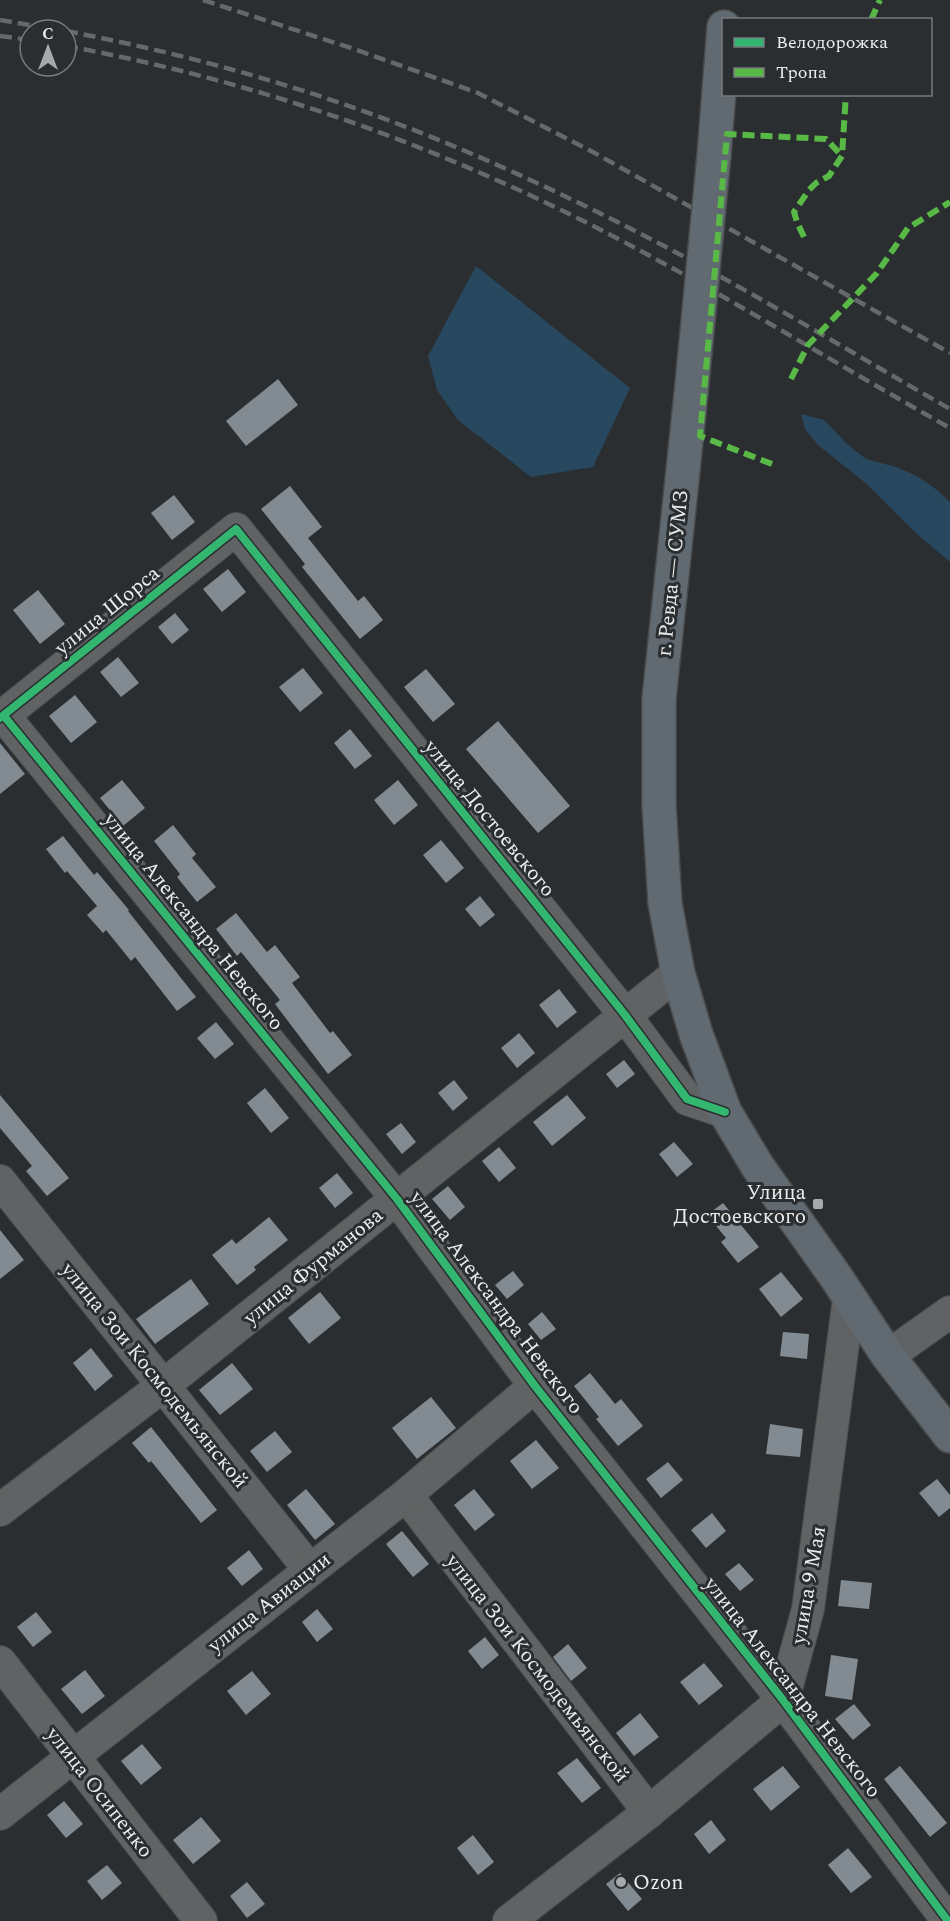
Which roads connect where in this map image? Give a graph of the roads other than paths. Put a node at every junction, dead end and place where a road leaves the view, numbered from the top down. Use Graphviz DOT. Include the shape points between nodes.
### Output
graph roads {
  1 [pos="726,0"];
  2 [pos="724,18"];
  3 [pos="722,41"];
  4 [pos="236,529"];
  5 [pos="2,717"];
  6 [pos="678,973"];
  7 [pos="625,1015"];
  8 [pos="725,1112"];
  9 [pos="0,1181"];
  10 [pos="397,1199"];
  11 [pos="849,1298"];
  12 [pos="950,1312"];
  13 [pos="888,1356"];
  14 [pos="164,1385"];
  15 [pos="535,1386"];
  16 [pos="950,1436"];
  17 [pos="405,1496"];
  18 [pos="0,1510"];
  19 [pos="310,1570"];
  20 [pos="0,1662"];
  21 [pos="783,1700"];
  22 [pos="74,1758"];
  23 [pos="649,1812"];
  24 [pos="0,1814"];
  25 [pos="201,1921"];
  26 [pos="508,1921"];
  27 [pos="948,1921"];
  1 -- 2 [label="main road"];
  3 -- 6 [label="main road, г. Ревда — СУМЗ, bridge" via="659,699 659,806 665,903"];
  4 -- 5 [label="street, улица Щорса"];
  4 -- 7 [label="street, улица Достоевского"];
  5 -- 10 [label="street, улица Александра Невского"];
  6 -- 7 [label="street, улица Фурманова"];
  6 -- 8 [label="main road, г. Ревда — СУМЗ"];
  7 -- 8 [label="street, улица Достоевского" via="687,1099"];
  7 -- 10 [label="street, улица Фурманова"];
  8 -- 11 [label="main road" via="758,1167"];
  9 -- 14 [label="street, улица Зои Космодемьянской"];
  10 -- 14 [label="street, улица Фурманова"];
  10 -- 15 [label="street, улица Александра Невского"];
  11 -- 13 [label="main road"];
  11 -- 21 [label="street, улица 9 Мая" via="808,1609"];
  12 -- 13 [label="street"];
  13 -- 16 [label="main road"];
  14 -- 18 [label="street, улица Фурманова"];
  14 -- 19 [label="street, улица Зои Космодемьянской"];
  15 -- 17 [label="street, улица Авиации"];
  15 -- 21 [label="street, улица Александра Невского"];
  17 -- 19 [label="street, улица Авиации"];
  17 -- 23 [label="street, улица Зои Космодемьянской"];
  19 -- 22 [label="street, улица Авиации"];
  20 -- 22 [label="street, улица Осипенко"];
  21 -- 23 [label="street"];
  21 -- 27 [label="street, улица Александра Невского"];
  22 -- 24 [label="street, улица Авиации"];
  22 -- 25 [label="street, улица Осипенко"];
  23 -- 26 [label="street"];
}
